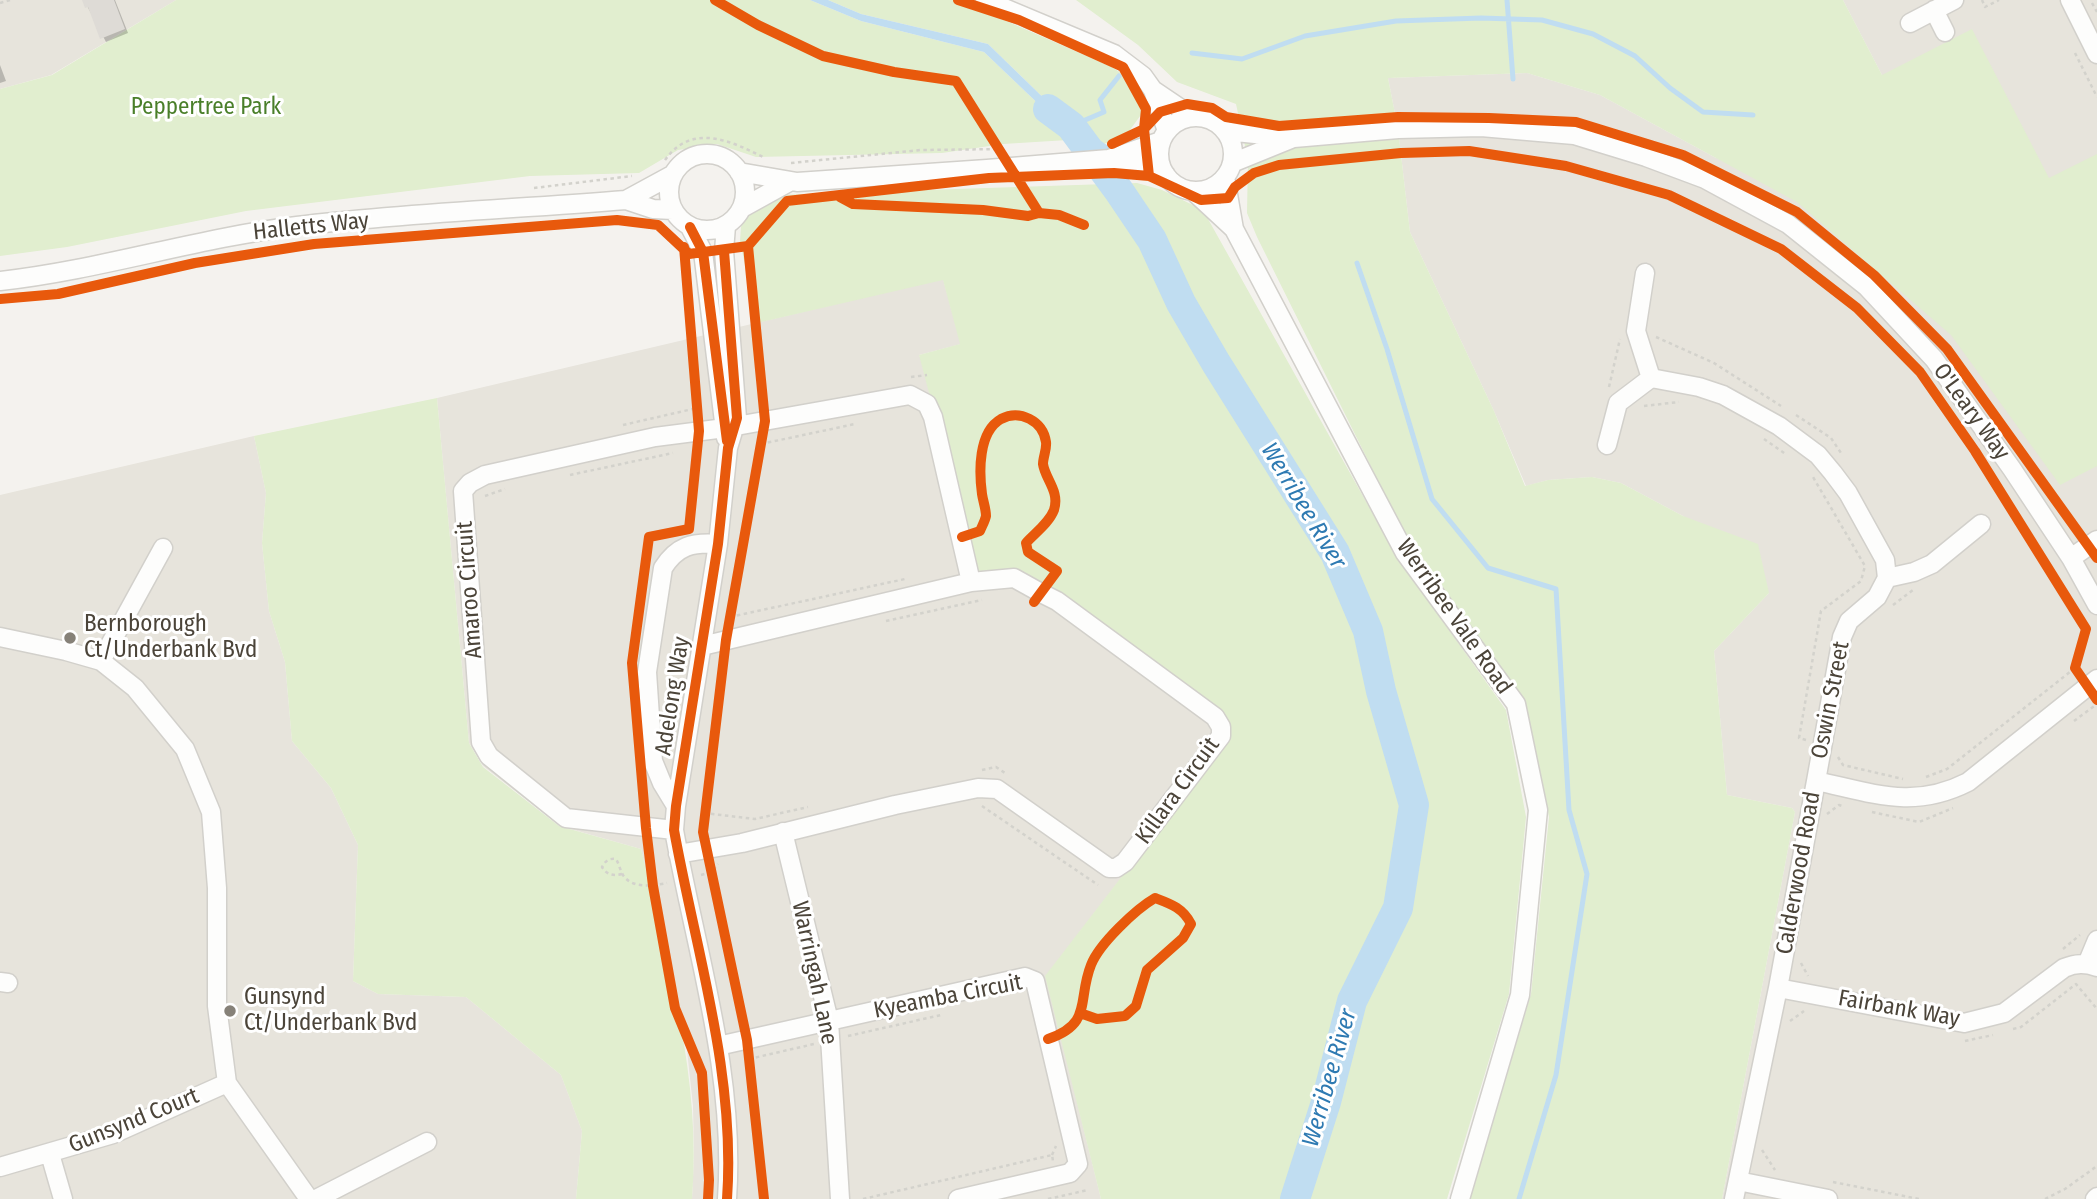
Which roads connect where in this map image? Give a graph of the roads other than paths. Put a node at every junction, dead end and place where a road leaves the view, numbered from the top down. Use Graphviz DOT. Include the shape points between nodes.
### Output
graph roads {
  1 [pos="985,0"];
  2 [pos="1954,0"];
  3 [pos="2070,0"];
  4 [pos="1934,10"];
  5 [pos="1910,23"];
  6 [pos="1945,32"];
  7 [pos="2097,54"];
  8 [pos="1153,90"];
  9 [pos="1193,117"];
  10 [pos="1226,131"];
  11 [pos="1164,136"];
  12 [pos="1294,138"];
  13 [pos="1109,159"];
  14 [pos="1229,170"];
  15 [pos="739,172"];
  16 [pos="1166,175"];
  17 [pos="672,176"];
  18 [pos="789,182"];
  19 [pos="1193,191"];
  20 [pos="625,200"];
  21 [pos="742,208"];
  22 [pos="673,210"];
  23 [pos="726,226"];
  24 [pos="690,227"];
  25 [pos="1234,229"];
  26 [pos="1645,273"];
  27 [pos="0,281"];
  28 [pos="1651,378"];
  29 [pos="730,427"];
  30 [pos="1608,446"];
  31 [pos="1982,524"];
  32 [pos="2097,540"];
  33 [pos="718,544"];
  34 [pos="163,548"];
  35 [pos="2071,558"];
  36 [pos="1887,578"];
  37 [pos="971,582"];
  38 [pos="2097,605"];
  39 [pos="0,637"];
  40 [pos="702,646"];
  41 [pos="101,662"];
  42 [pos="2095,692"];
  43 [pos="1816,781"];
  44 [pos="676,806"];
  45 [pos="674,830"];
  46 [pos="783,832"];
  47 [pos="678,854"];
  48 [pos="2093,934"];
  49 [pos="2092,966"];
  50 [pos="1778,988"];
  51 [pos="829,1021"];
  52 [pos="718,1046"];
  53 [pos="226,1083"];
  54 [pos="427,1142"];
  55 [pos="50,1154"];
  56 [pos="0,1167"];
  57 [pos="1738,1181"];
  58 [pos="1829,1190"];
  59 [pos="63,1199"];
  60 [pos="309,1199"];
  61 [pos="316,1199"];
  62 [pos="727,1199"];
  63 [pos="840,1199"];
  64 [pos="958,1199"];
  65 [pos="1460,1199"];
  66 [pos="1734,1199"];
  1 -- 8 [label="street" via="1114,54 1143,76"];
  2 -- 4 [label="street"];
  3 -- 7 [label="street"];
  4 -- 5 [label="street"];
  4 -- 6 [label="street"];
  8 -- 9 [label="street"];
  8 -- 11 [label="street"];
  9 -- 10 [label="street" via="1211,120"];
  9 -- 11 [label="street" via="1174,124"];
  10 -- 12 [label="street, O'Leary Way"];
  10 -- 14 [label="street" via="1234,152"];
  11 -- 13 [label="street"];
  11 -- 16 [label="street" via="1160,153"];
  12 -- 14 [label="street, O'Leary Way"];
  12 -- 35 [label="street, O'Leary Way" via="1481,127 1574,135 1705,179 1787,224 1867,287 1934,359"];
  13 -- 16 [label="street" via="1148,166"];
  13 -- 18 [label="street"];
  14 -- 19 [label="street" via="1216,185"];
  14 -- 25 [label="street, Werribee Vale Road"];
  15 -- 17 [label="street" via="722,157 699,154"];
  15 -- 18 [label="street"];
  15 -- 21 [label="street" via="744,183"];
  16 -- 19 [label="street"];
  17 -- 20 [label="street, Halletts Way"];
  17 -- 22 [label="street" via="668,187"];
  18 -- 21 [label="street"];
  19 -- 25 [label="street, Werribee Vale Road"];
  20 -- 22 [label="street, Halletts Way"];
  20 -- 27 [label="street, Halletts Way" via="298,226 196,242 52,275"];
  21 -- 23 [label="street"];
  22 -- 24 [label="street"];
  23 -- 24 [label="street" via="714,230"];
  23 -- 29 [label="street, Adelong Way" via="737,418"];
  24 -- 29 [label="street, Adelong Way" via="703,252"];
  25 -- 65 [label="street, Werribee Vale Road" via="1405,553 1516,704 1538,810 1520,995"];
  26 -- 28 [label="street" via="1636,331"];
  28 -- 30 [label="street" via="1618,403"];
  28 -- 36 [label="street" via="1723,395 1779,426 1818,455 1848,492 1885,560"];
  29 -- 33 [label="street, Adelong Way"];
  29 -- 37 [label="street, Amaroo Circuit" via="911,395 927,404"];
  29 -- 45 [label="street, Amaroo Circuit" via="655,437 485,475 463,491 481,742 489,756 566,818"];
  31 -- 36 [label="street" via="1932,564"];
  32 -- 35 [label="street"];
  33 -- 40 [label="street, Adelong Way"];
  33 -- 44 [label="street" via="699,542 683,548 663,568 647,672 653,761"];
  34 -- 41 [label="street"];
  35 -- 38 [label="street, O'Leary Way"];
  36 -- 43 [label="street, Oswin Street" via="1877,597 1849,621 1842,637"];
  37 -- 40 [label="street, Killara Circuit"];
  37 -- 46 [label="street, Killara Circuit" via="1014,578 1057,601 1215,717 1221,736 1116,868 1109,868 997,789 978,788"];
  39 -- 41 [label="street"];
  40 -- 44 [label="street, Adelong Way"];
  41 -- 53 [label="street" via="135,688 185,749 211,812 217,888 217,1006"];
  42 -- 43 [label="street, Calderwood Road" via="1948,792 1898,798"];
  43 -- 50 [label="street, Calderwood Road"];
  44 -- 45 [label="street, Adelong Way"];
  45 -- 47 [label="street, Adelong Way"];
  46 -- 47 [label="street, Killara Circuit"];
  46 -- 51 [label="street, Warringah Lane"];
  47 -- 52 [label="street, Adelong Way"];
  48 -- 49 [label="street, Fairbank Way"];
  49 -- 50 [label="street, Fairbank Way" via="2064,968 2004,1013 1964,1023"];
  50 -- 57 [label="street, Calderwood Road"];
  51 -- 52 [label="street, Kyeamba Circuit"];
  51 -- 63 [label="street, Warringah Lane"];
  51 -- 64 [label="street, Kyeamba Circuit" via="1025,977 1035,981 1077,1164 1070,1173"];
  52 -- 62 [label="street, Adelong Way" via="726,1117"];
  53 -- 55 [label="street, Gunsynd Court" via="113,1134"];
  53 -- 60 [label="street"];
  54 -- 61 [label="street"];
  55 -- 56 [label="street, Gunsynd Court"];
  55 -- 59 [label="street"];
  57 -- 58 [label="street"];
  57 -- 66 [label="street, Calderwood Road"];
}
